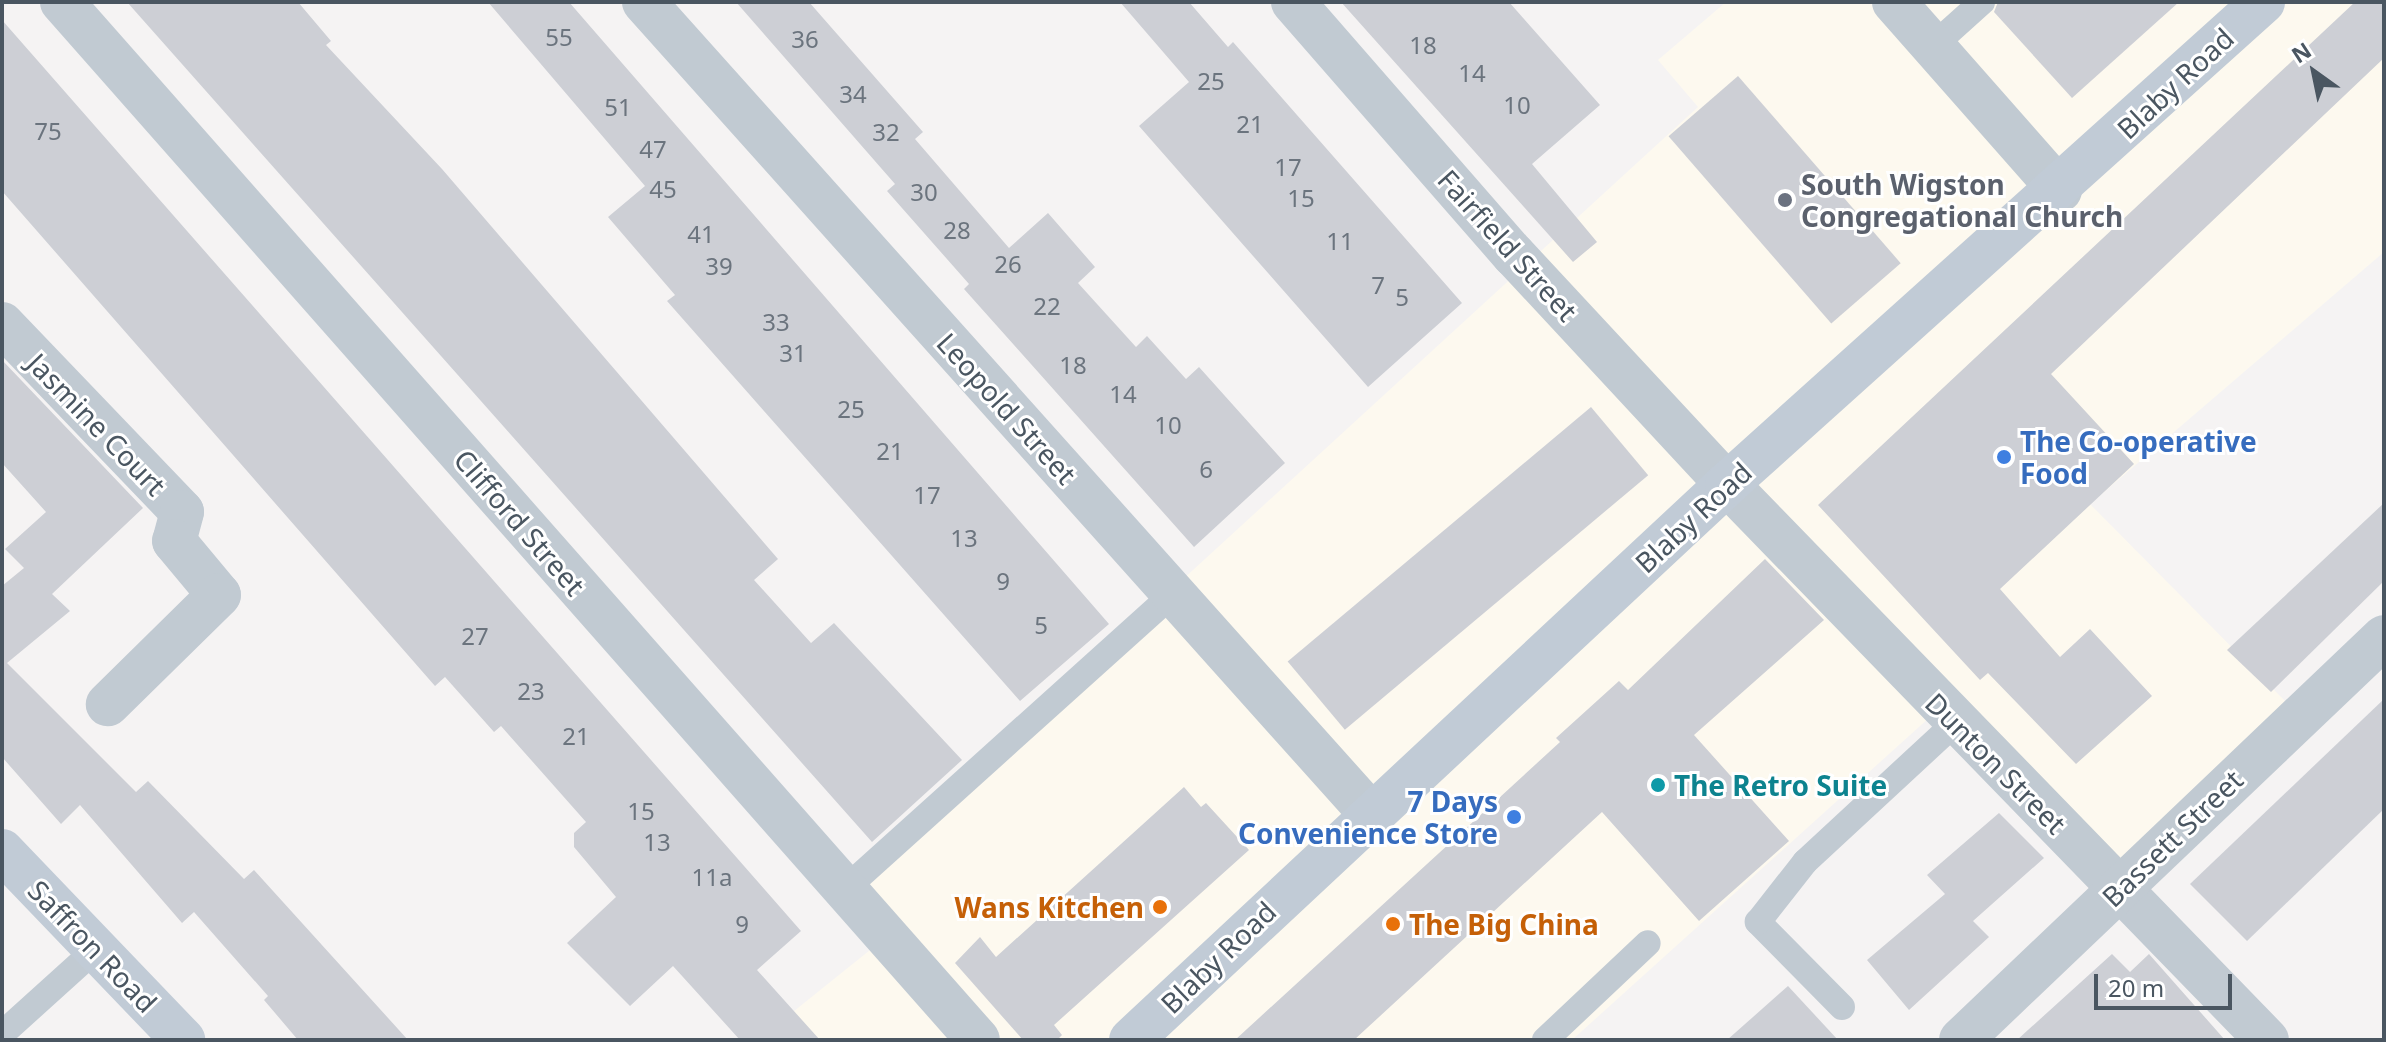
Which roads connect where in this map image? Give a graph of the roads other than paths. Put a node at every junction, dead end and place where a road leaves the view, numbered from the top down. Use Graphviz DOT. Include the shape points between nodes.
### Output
graph roads {
  1 [pos="62,2"];
  2 [pos="644,2"];
  3 [pos="1293,2"];
  4 [pos="1894,2"];
  5 [pos="1982,2"];
  6 [pos="2263,2"];
  7 [pos="1933,46"];
  8 [pos="2060,190"];
  9 [pos="2,324"];
  10 [pos="1727,484"];
  11 [pos="1173,594"];
  12 [pos="2384,637"];
  13 [pos="108,704"];
  14 [pos="1955,723"];
  15 [pos="1370,813"];
  16 [pos="3,853"];
  17 [pos="844,890"];
  18 [pos="2120,890"];
  19 [pos="1648,943"];
  20 [pos="96,949"];
  21 [pos="1842,1007"];
  22 [pos="2,1034"];
  23 [pos="183,1040"];
  24 [pos="978,1040"];
  25 [pos="1131,1040"];
  26 [pos="1545,1040"];
  27 [pos="1961,1040"];
  28 [pos="2267,1040"];
  1 -- 17 [label="street, Clifford Street"];
  2 -- 11 [label="street, Leopold Street"];
  3 -- 10 [label="street, Fairfield Street" via="1514,255"];
  4 -- 7 [label="street"];
  5 -- 7 [label="lane"];
  6 -- 8 [label="main road, Blaby Road"];
  7 -- 8 [label="street"];
  8 -- 10 [label="main road, Blaby Road"];
  9 -- 13 [label="street, Jasmine Court" via="182,512 174,541 219,595"];
  10 -- 14 [label="street, Dunton Street"];
  10 -- 15 [label="main road, Blaby Road"];
  11 -- 15 [label="street, Leopold Street"];
  11 -- 17 [label="lane"];
  12 -- 18 [label="street, Bassett Street"];
  14 -- 18 [label="street, Dunton Street"];
  14 -- 21 [label="lane" via="1805,862 1758,922"];
  15 -- 25 [label="main road, Blaby Road"];
  16 -- 20 [label="main road, Saffron Road"];
  17 -- 24 [label="street, Clifford Street"];
  18 -- 27 [label="street, Bassett Street"];
  18 -- 28 [label="street, Dunton Street"];
  19 -- 26 [label="lane"];
  20 -- 22 [label="lane"];
  20 -- 23 [label="main road, Saffron Road"];
}
